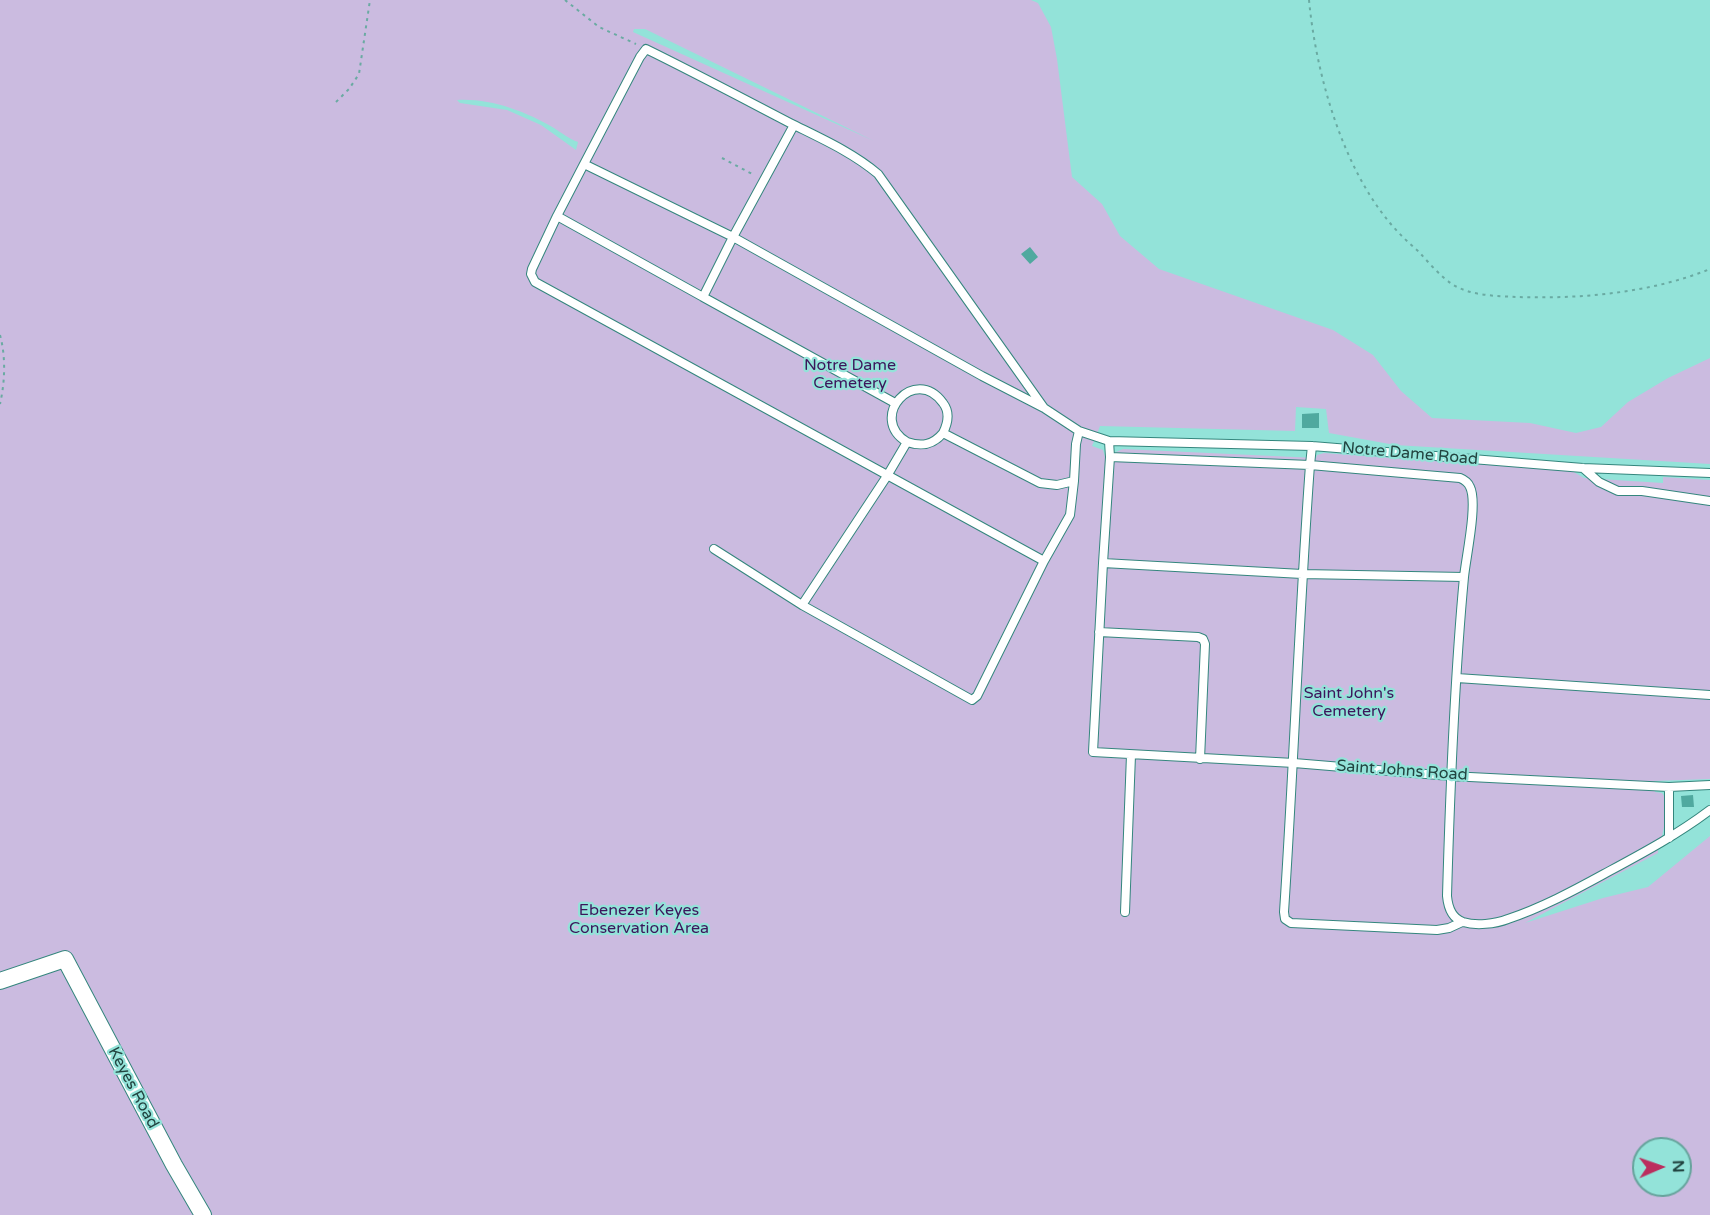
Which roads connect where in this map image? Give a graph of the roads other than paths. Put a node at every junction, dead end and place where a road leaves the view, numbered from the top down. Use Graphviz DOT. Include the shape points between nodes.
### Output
graph roads {
  1 [pos="794,125"];
  2 [pos="584,164"];
  3 [pos="557,216"];
  4 [pos="733,237"];
  5 [pos="702,297"];
  6 [pos="895,403"];
  7 [pos="1044,408"];
  8 [pos="1079,431"];
  9 [pos="943,434"];
  10 [pos="1109,441"];
  11 [pos="907,442"];
  12 [pos="1312,446"];
  13 [pos="1110,457"];
  14 [pos="1310,465"];
  15 [pos="1583,468"];
  16 [pos="1710,473"];
  17 [pos="887,476"];
  18 [pos="1074,481"];
  19 [pos="1710,501"];
  20 [pos="714,549"];
  21 [pos="1044,561"];
  22 [pos="1103,563"];
  23 [pos="1302,574"];
  24 [pos="1464,577"];
  25 [pos="802,605"];
  26 [pos="1099,632"];
  27 [pos="1457,678"];
  28 [pos="1710,695"];
  29 [pos="1131,755"];
  30 [pos="1200,759"];
  31 [pos="1294,763"];
  32 [pos="1450,776"];
  33 [pos="1710,785"];
  34 [pos="1669,787"];
  35 [pos="1710,810"];
  36 [pos="1669,838"];
  37 [pos="1125,912"];
  38 [pos="1462,922"];
  39 [pos="0,981"];
  40 [pos="203,1215"];
  1 -- 2 [label="lane" via="646,50"];
  1 -- 4 [label="lane"];
  1 -- 7 [label="lane" via="867,164 878,174"];
  2 -- 3 [label="lane"];
  2 -- 4 [label="lane, Notre Dame Road"];
  3 -- 5 [label="lane"];
  3 -- 17 [label="lane" via="532,269 534,282"];
  4 -- 5 [label="lane"];
  4 -- 7 [label="lane, Notre Dame Road"];
  5 -- 6 [label="lane"];
  6 -- 9 [label="lane" via="907,392 918,389 938,395 948,418"];
  6 -- 11 [label="lane" via="894,429"];
  7 -- 8 [label="lane, Notre Dame Road"];
  8 -- 10 [label="lane, Notre Dame Road"];
  8 -- 18 [label="lane"];
  9 -- 11 [label="lane" via="928,444"];
  9 -- 18 [label="lane" via="1040,483"];
  10 -- 12 [label="lane, Notre Dame Road"];
  10 -- 13 [label="lane"];
  11 -- 17 [label="lane"];
  12 -- 14 [label="lane"];
  12 -- 15 [label="lane, Notre Dame Road"];
  13 -- 14 [label="lane"];
  13 -- 22 [label="lane"];
  14 -- 23 [label="lane"];
  14 -- 24 [label="lane" via="1466,481 1472,490 1473,505"];
  15 -- 16 [label="lane, Notre Dame Road"];
  15 -- 19 [label="lane" via="1618,491"];
  17 -- 21 [label="lane"];
  17 -- 25 [label="lane"];
  18 -- 21 [label="lane" via="1070,515"];
  20 -- 25 [label="lane"];
  21 -- 25 [label="lane" via="972,700"];
  22 -- 23 [label="lane"];
  22 -- 26 [label="lane"];
  23 -- 24 [label="lane"];
  23 -- 31 [label="lane"];
  24 -- 27 [label="lane"];
  26 -- 29 [label="lane, Saint Johns Road" via="1093,752"];
  26 -- 30 [label="lane" via="1203,639"];
  27 -- 28 [label="lane"];
  27 -- 32 [label="lane"];
  29 -- 30 [label="lane, Saint Johns Road"];
  29 -- 37 [label="lane"];
  30 -- 31 [label="lane, Saint Johns Road"];
  31 -- 32 [label="lane, Saint Johns Road"];
  31 -- 38 [label="lane" via="1285,919 1437,930"];
  32 -- 34 [label="lane, Saint Johns Road"];
  32 -- 38 [label="lane" via="1446,896 1453,915"];
  33 -- 34 [label="lane, Saint Johns Road"];
  34 -- 36 [label="lane"];
  35 -- 36 [label="lane"];
  36 -- 38 [label="lane" via="1569,893 1507,920"];
  39 -- 40 [label="street, Keyes Road" via="65,959"];
}
